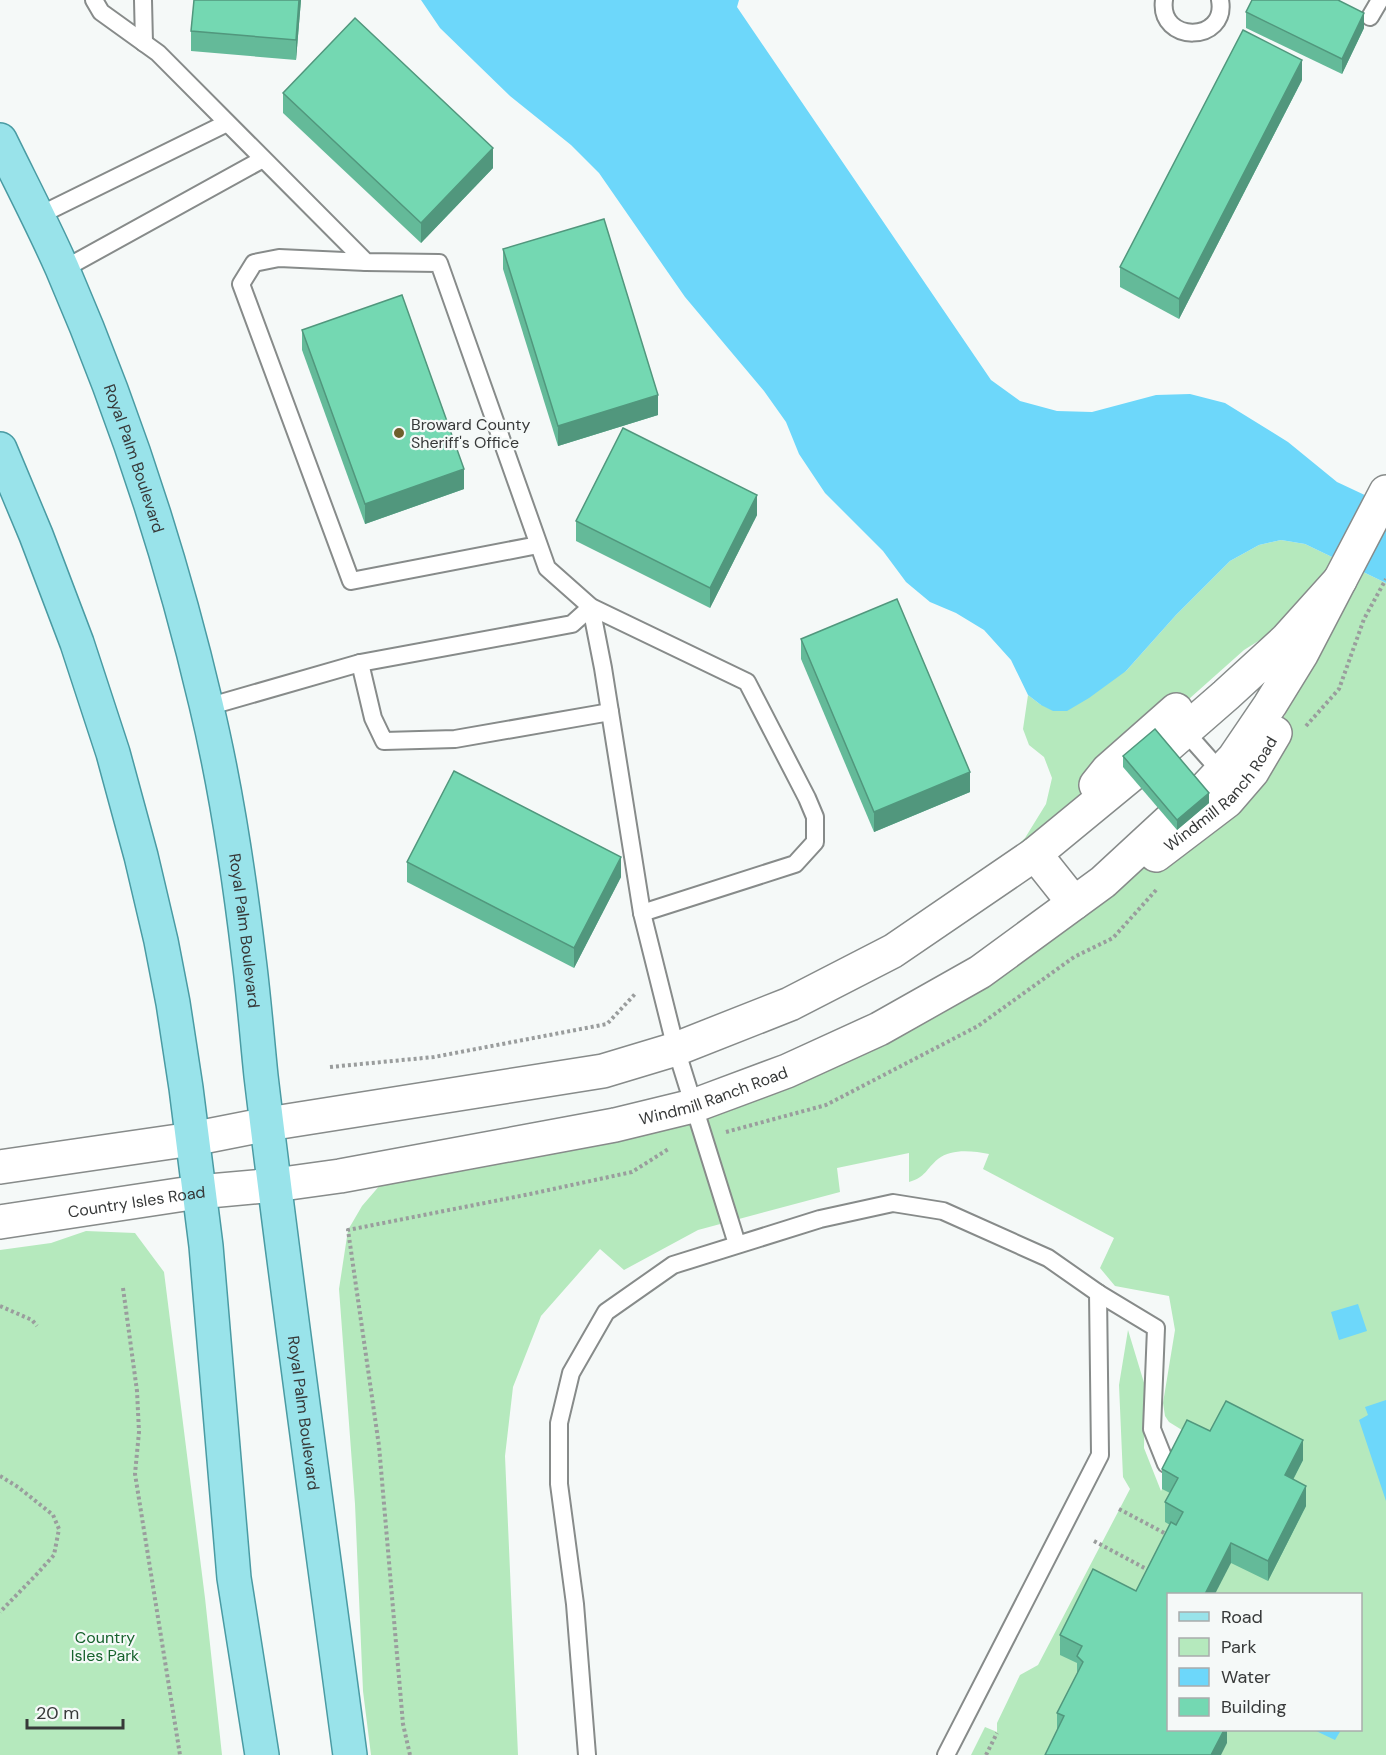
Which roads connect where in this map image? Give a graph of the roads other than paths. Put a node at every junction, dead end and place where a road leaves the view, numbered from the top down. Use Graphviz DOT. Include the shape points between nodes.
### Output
graph roads {
  1 [pos="94,0"];
  2 [pos="143,0"];
  3 [pos="1164,0"];
  4 [pos="1220,0"];
  5 [pos="1380,0"];
  6 [pos="1371,17"];
  7 [pos="144,43"];
  8 [pos="227,123"];
  9 [pos="0,140"];
  10 [pos="263,159"];
  11 [pos="38,216"];
  12 [pos="366,262"];
  13 [pos="62,270"];
  14 [pos="0,449"];
  15 [pos="1384,496"];
  16 [pos="538,544"];
  17 [pos="1329,596"];
  18 [pos="591,608"];
  19 [pos="360,663"];
  20 [pos="207,707"];
  21 [pos="610,712"];
  22 [pos="1173,732"];
  23 [pos="1131,775"];
  24 [pos="1211,783"];
  25 [pos="1169,821"];
  26 [pos="1062,832"];
  27 [pos="1035,854"];
  28 [pos="1103,882"];
  29 [pos="1074,903"];
  30 [pos="642,913"];
  31 [pos="676,1049"];
  32 [pos="693,1106"];
  33 [pos="268,1124"];
  34 [pos="192,1139"];
  35 [pos="0,1167"];
  36 [pos="275,1185"];
  37 [pos="198,1192"];
  38 [pos="0,1222"];
  39 [pos="737,1244"];
  40 [pos="1098,1293"];
  41 [pos="1166,1464"];
  42 [pos="262,1755"];
  43 [pos="350,1755"];
  44 [pos="587,1755"];
  45 [pos="945,1755"];
  1 -- 7 [label="lane" via="101,12"];
  2 -- 7 [label="lane"];
  3 -- 4 [label="lane" via="1166,17 1173,26 1193,33 1213,25 1219,15"];
  5 -- 6 [label="lane"];
  7 -- 8 [label="lane"];
  8 -- 10 [label="lane"];
  8 -- 11 [label="lane"];
  9 -- 11 [label="main road, Royal Palm Boulevard"];
  10 -- 12 [label="lane"];
  10 -- 13 [label="lane"];
  11 -- 13 [label="main road, Royal Palm Boulevard"];
  12 -- 16 [label="lane" via="439,263"];
  12 -- 16 [label="lane" via="279,258 254,263 241,284 351,582"];
  13 -- 20 [label="main road, Royal Palm Boulevard" via="143,481 177,589"];
  14 -- 34 [label="main road" via="77,643 113,753 161,941"];
  15 -- 17 [label="street, Windmill Ranch Road"];
  16 -- 18 [label="lane" via="547,568"];
  17 -- 22 [label="street, Windmill Ranch Road" via="1226,695"];
  17 -- 24 [label="street, Windmill Ranch Road" via="1302,653 1270,705 1234,758"];
  17 -- 28 [label="street, Windmill Ranch Road" via="1285,715 1252,772 1227,801 1161,852"];
  18 -- 19 [label="lane" via="572,624"];
  18 -- 21 [label="lane"];
  18 -- 30 [label="lane" via="747,682 815,817 815,842 795,864"];
  19 -- 20 [label="lane"];
  19 -- 21 [label="lane" via="373,718 384,741 456,739"];
  20 -- 33 [label="main road, Royal Palm Boulevard" via="246,938"];
  21 -- 30 [label="lane"];
  22 -- 24 [label="lane"];
  22 -- 26 [label="street, Windmill Ranch Road" via="1108,770"];
  23 -- 26 [label="street, Windmill Ranch Road"];
  25 -- 28 [label="street, Windmill Ranch Road"];
  26 -- 27 [label="street, Windmill Ranch Road"];
  27 -- 29 [label="street"];
  27 -- 31 [label="street, Windmill Ranch Road" via="893,951 790,1004"];
  28 -- 29 [label="street, Windmill Ranch Road"];
  29 -- 32 [label="street, Windmill Ranch Road" via="980,972 879,1029 787,1071"];
  30 -- 31 [label="lane"];
  31 -- 32 [label="lane"];
  31 -- 33 [label="street, Windmill Ranch Road" via="603,1071"];
  32 -- 36 [label="street, Windmill Ranch Road" via="615,1125"];
  32 -- 39 [label="lane"];
  33 -- 34 [label="street"];
  33 -- 36 [label="main road, Royal Palm Boulevard"];
  34 -- 35 [label="street"];
  34 -- 37 [label="main road"];
  36 -- 37 [label="street, Country Isles Road"];
  36 -- 43 [label="main road, Royal Palm Boulevard"];
  37 -- 38 [label="street, Country Isles Road"];
  37 -- 42 [label="main road" via="234,1578"];
  39 -- 40 [label="lane" via="820,1219 893,1203 942,1211 1048,1258"];
  39 -- 44 [label="lane" via="673,1265 606,1312 571,1373 559,1424 559,1484 575,1604"];
  40 -- 41 [label="lane" via="1156,1328 1152,1429"];
  40 -- 45 [label="lane" via="1100,1455"];
}
